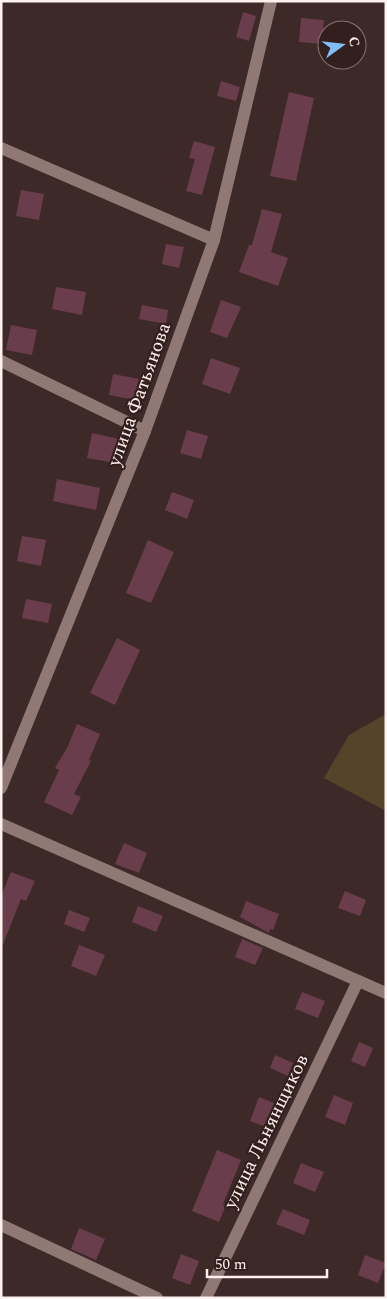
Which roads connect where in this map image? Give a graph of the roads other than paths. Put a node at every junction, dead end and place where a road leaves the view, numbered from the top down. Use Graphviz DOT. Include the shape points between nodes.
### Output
graph roads {
  1 [pos="271,1"];
  2 [pos="1,148"];
  3 [pos="214,240"];
  4 [pos="1,361"];
  5 [pos="146,432"];
  6 [pos="1,788"];
  7 [pos="1,824"];
  8 [pos="358,981"];
  9 [pos="386,993"];
  10 [pos="1,1225"];
  11 [pos="157,1298"];
  12 [pos="206,1298"];
  1 -- 3 [label="street, улица Фатьянова"];
  2 -- 3 [label="street"];
  3 -- 5 [label="street, улица Фатьянова"];
  4 -- 5 [label="street"];
  5 -- 6 [label="street, улица Фатьянова"];
  7 -- 8 [label="street"];
  8 -- 9 [label="street"];
  8 -- 12 [label="street, улица Льнянщиков"];
  10 -- 11 [label="street"];
}
